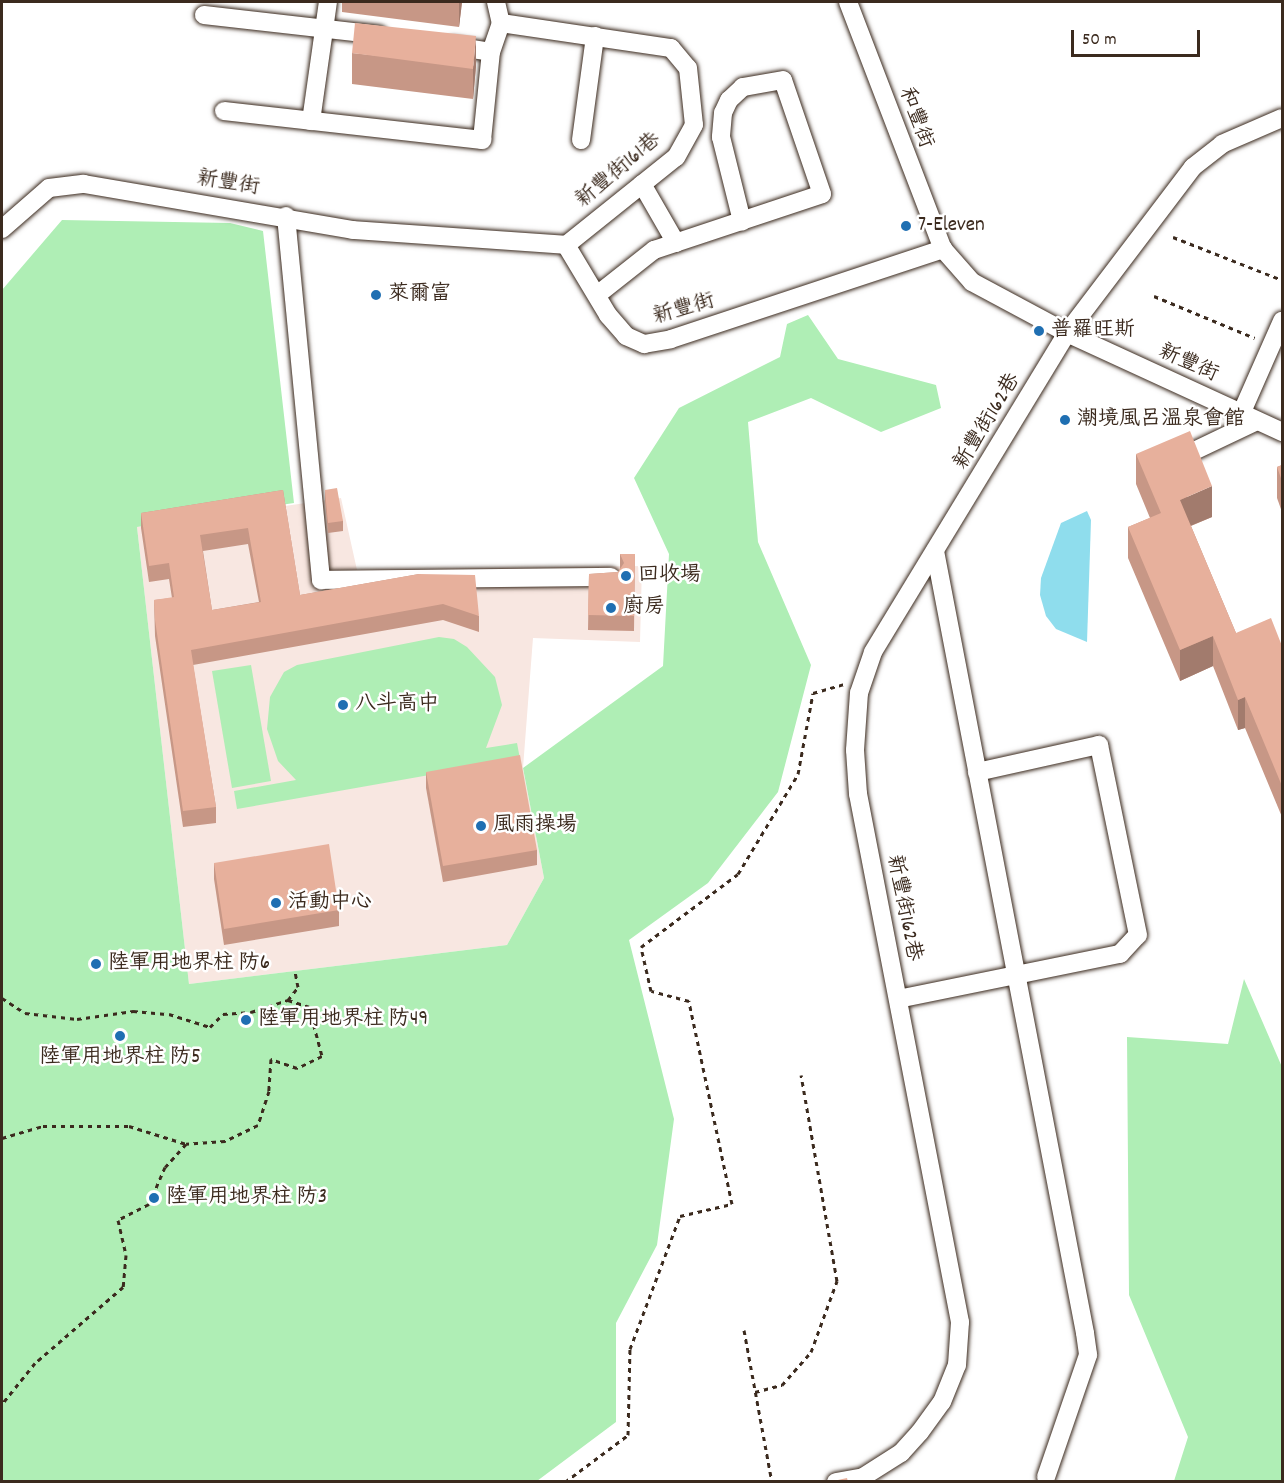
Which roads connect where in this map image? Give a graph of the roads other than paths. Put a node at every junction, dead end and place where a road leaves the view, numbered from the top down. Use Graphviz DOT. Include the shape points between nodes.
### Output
graph roads {
  1 [pos="328,2"];
  2 [pos="496,2"];
  3 [pos="848,2"];
  4 [pos="204,15"];
  5 [pos="501,23"];
  6 [pos="325,27"];
  7 [pos="595,36"];
  8 [pos="396,38"];
  9 [pos="432,43"];
  10 [pos="491,52"];
  11 [pos="224,111"];
  12 [pos="1282,118"];
  13 [pos="311,121"];
  14 [pos="581,140"];
  15 [pos="642,184"];
  16 [pos="286,216"];
  17 [pos="742,221"];
  18 [pos="2,229"];
  19 [pos="676,243"];
  20 [pos="566,244"];
  21 [pos="943,249"];
  22 [pos="597,295"];
  23 [pos="1282,322"];
  24 [pos="1067,333"];
  25 [pos="1249,417"];
  26 [pos="1282,432"];
  27 [pos="1194,451"];
  28 [pos="935,551"];
  29 [pos="613,577"];
  30 [pos="977,772"];
  31 [pos="1016,974"];
  32 [pos="898,999"];
  33 [pos="1046,1477"];
  34 [pos="836,1482"];
  1 -- 6 [label="street"];
  2 -- 5 [label="street"];
  3 -- 21 [label="street, 和豐街"];
  4 -- 6 [label="street"];
  5 -- 7 [label="street, 新豐街161巷"];
  5 -- 10 [label="street"];
  6 -- 8 [label="street"];
  6 -- 13 [label="street"];
  7 -- 14 [label="street"];
  7 -- 15 [label="street, 新豐街161巷" via="671,48 688,68 694,125 676,157"];
  9 -- 10 [label="street"];
  10 -- 13 [label="street" via="482,140"];
  11 -- 13 [label="street"];
  12 -- 24 [label="street, 新豐街162巷" via="1222,144 1193,167"];
  15 -- 19 [label="street"];
  15 -- 20 [label="street, 新豐街161巷"];
  16 -- 18 [label="street, 新豐街" via="84,184 49,188"];
  16 -- 20 [label="street, 新豐街" via="353,230"];
  16 -- 29 [label="street" via="321,580"];
  17 -- 17 [label="street" via="822,194 783,80 744,87 729,100 723,114 721,137"];
  17 -- 19 [label="street"];
  19 -- 22 [label="street" via="654,250"];
  20 -- 22 [label="street, 新豐街"];
  21 -- 22 [label="street, 新豐街" via="671,339 644,344 626,336"];
  21 -- 24 [label="street, 新豐街" via="972,282"];
  23 -- 25 [label="street"];
  24 -- 25 [label="street, 新豐街"];
  24 -- 28 [label="street, 新豐街162巷"];
  25 -- 26 [label="street, 新豐街"];
  25 -- 27 [label="street"];
  28 -- 30 [label="street"];
  28 -- 32 [label="street, 新豐街162巷" via="873,652 859,693 855,750 858,794"];
  30 -- 31 [label="street"];
  30 -- 31 [label="street" via="1099,745 1138,935 1120,954"];
  31 -- 32 [label="street"];
  31 -- 33 [label="street" via="1088,1355"];
  32 -- 34 [label="street, 新豐街162巷" via="960,1322 957,1365 942,1402 901,1453 863,1477"];
}
